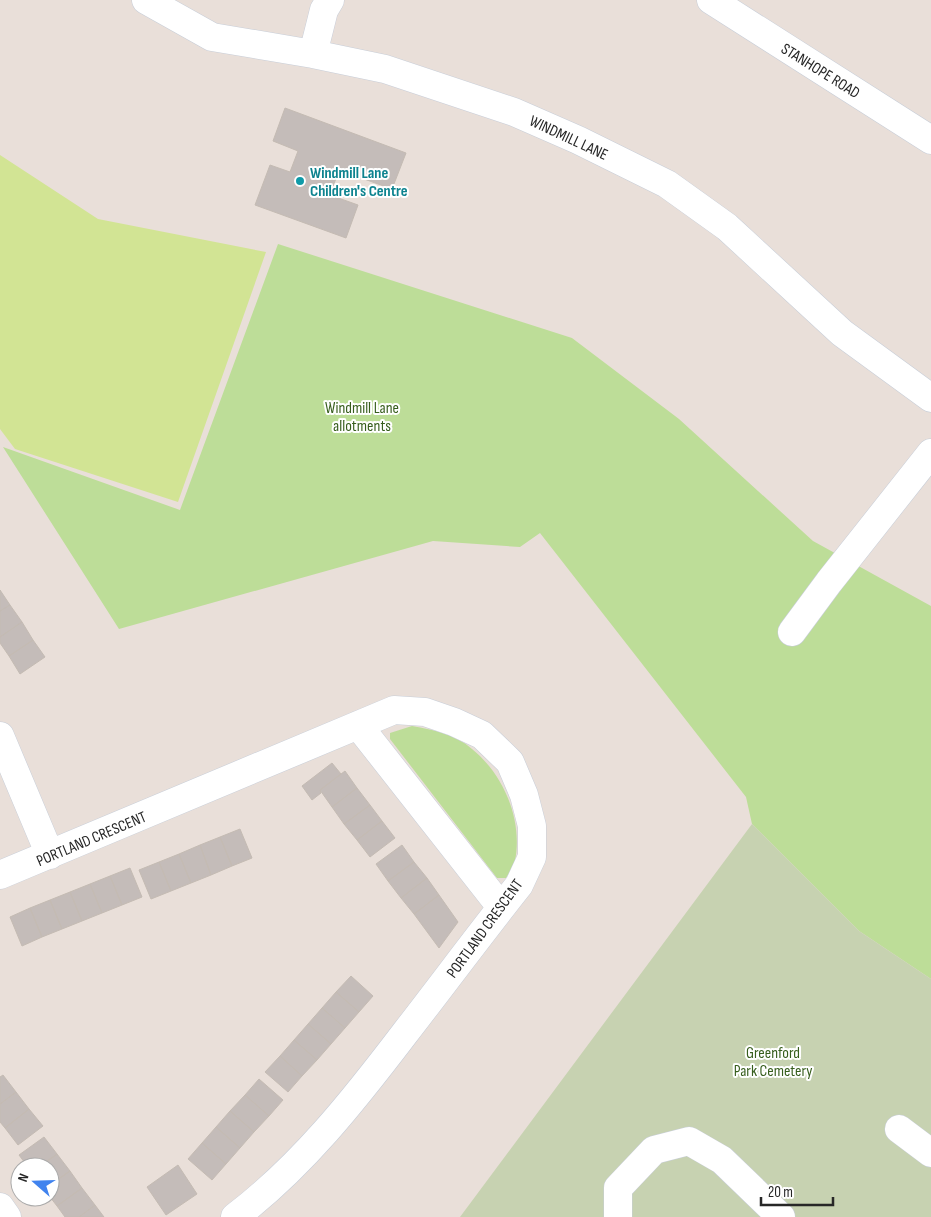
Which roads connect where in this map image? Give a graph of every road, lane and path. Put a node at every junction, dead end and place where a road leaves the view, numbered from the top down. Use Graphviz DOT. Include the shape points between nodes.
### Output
graph roads {
  1 [pos="146,0"];
  2 [pos="330,0"];
  3 [pos="711,0"];
  4 [pos="313,54"];
  5 [pos="931,140"];
  6 [pos="931,398"];
  7 [pos="931,453"];
  8 [pos="792,632"];
  9 [pos="358,725"];
  10 [pos="0,736"];
  11 [pos="50,855"];
  12 [pos="0,876"];
  13 [pos="501,907"];
  14 [pos="899,1129"];
  15 [pos="930,1146"];
  16 [pos="618,1188"];
  17 [pos="0,1207"];
  18 [pos="7,1217"];
  19 [pos="235,1217"];
  20 [pos="598,1217"];
  21 [pos="618,1217"];
  22 [pos="781,1217"];
  1 -- 4 [label="street, WINDMILL LANE" via="212,37"];
  2 -- 4 [label="street" via="324,10"];
  3 -- 5 [label="street, STANHOPE ROAD"];
  4 -- 6 [label="street, WINDMILL LANE" via="385,69 514,112 666,184 727,227 842,333"];
  7 -- 8 [label="street"];
  9 -- 11 [label="street, PORTLAND CRESCENT"];
  9 -- 13 [label="street"];
  9 -- 13 [label="street, PORTLAND CRESCENT" via="394,710 425,712 482,735 510,762 524,795 532,826 532,857 519,885"];
  10 -- 11 [label="street"];
  11 -- 12 [label="street, PORTLAND CRESCENT"];
  13 -- 19 [label="street, PORTLAND CRESCENT" via="357,1096 294,1166"];
  14 -- 15 [label="street"];
  16 -- 20 [label="street"];
  16 -- 21 [label="street"];
  16 -- 22 [label="street" via="654,1150 689,1141 722,1160"];
  17 -- 18 [label="street"];
}
